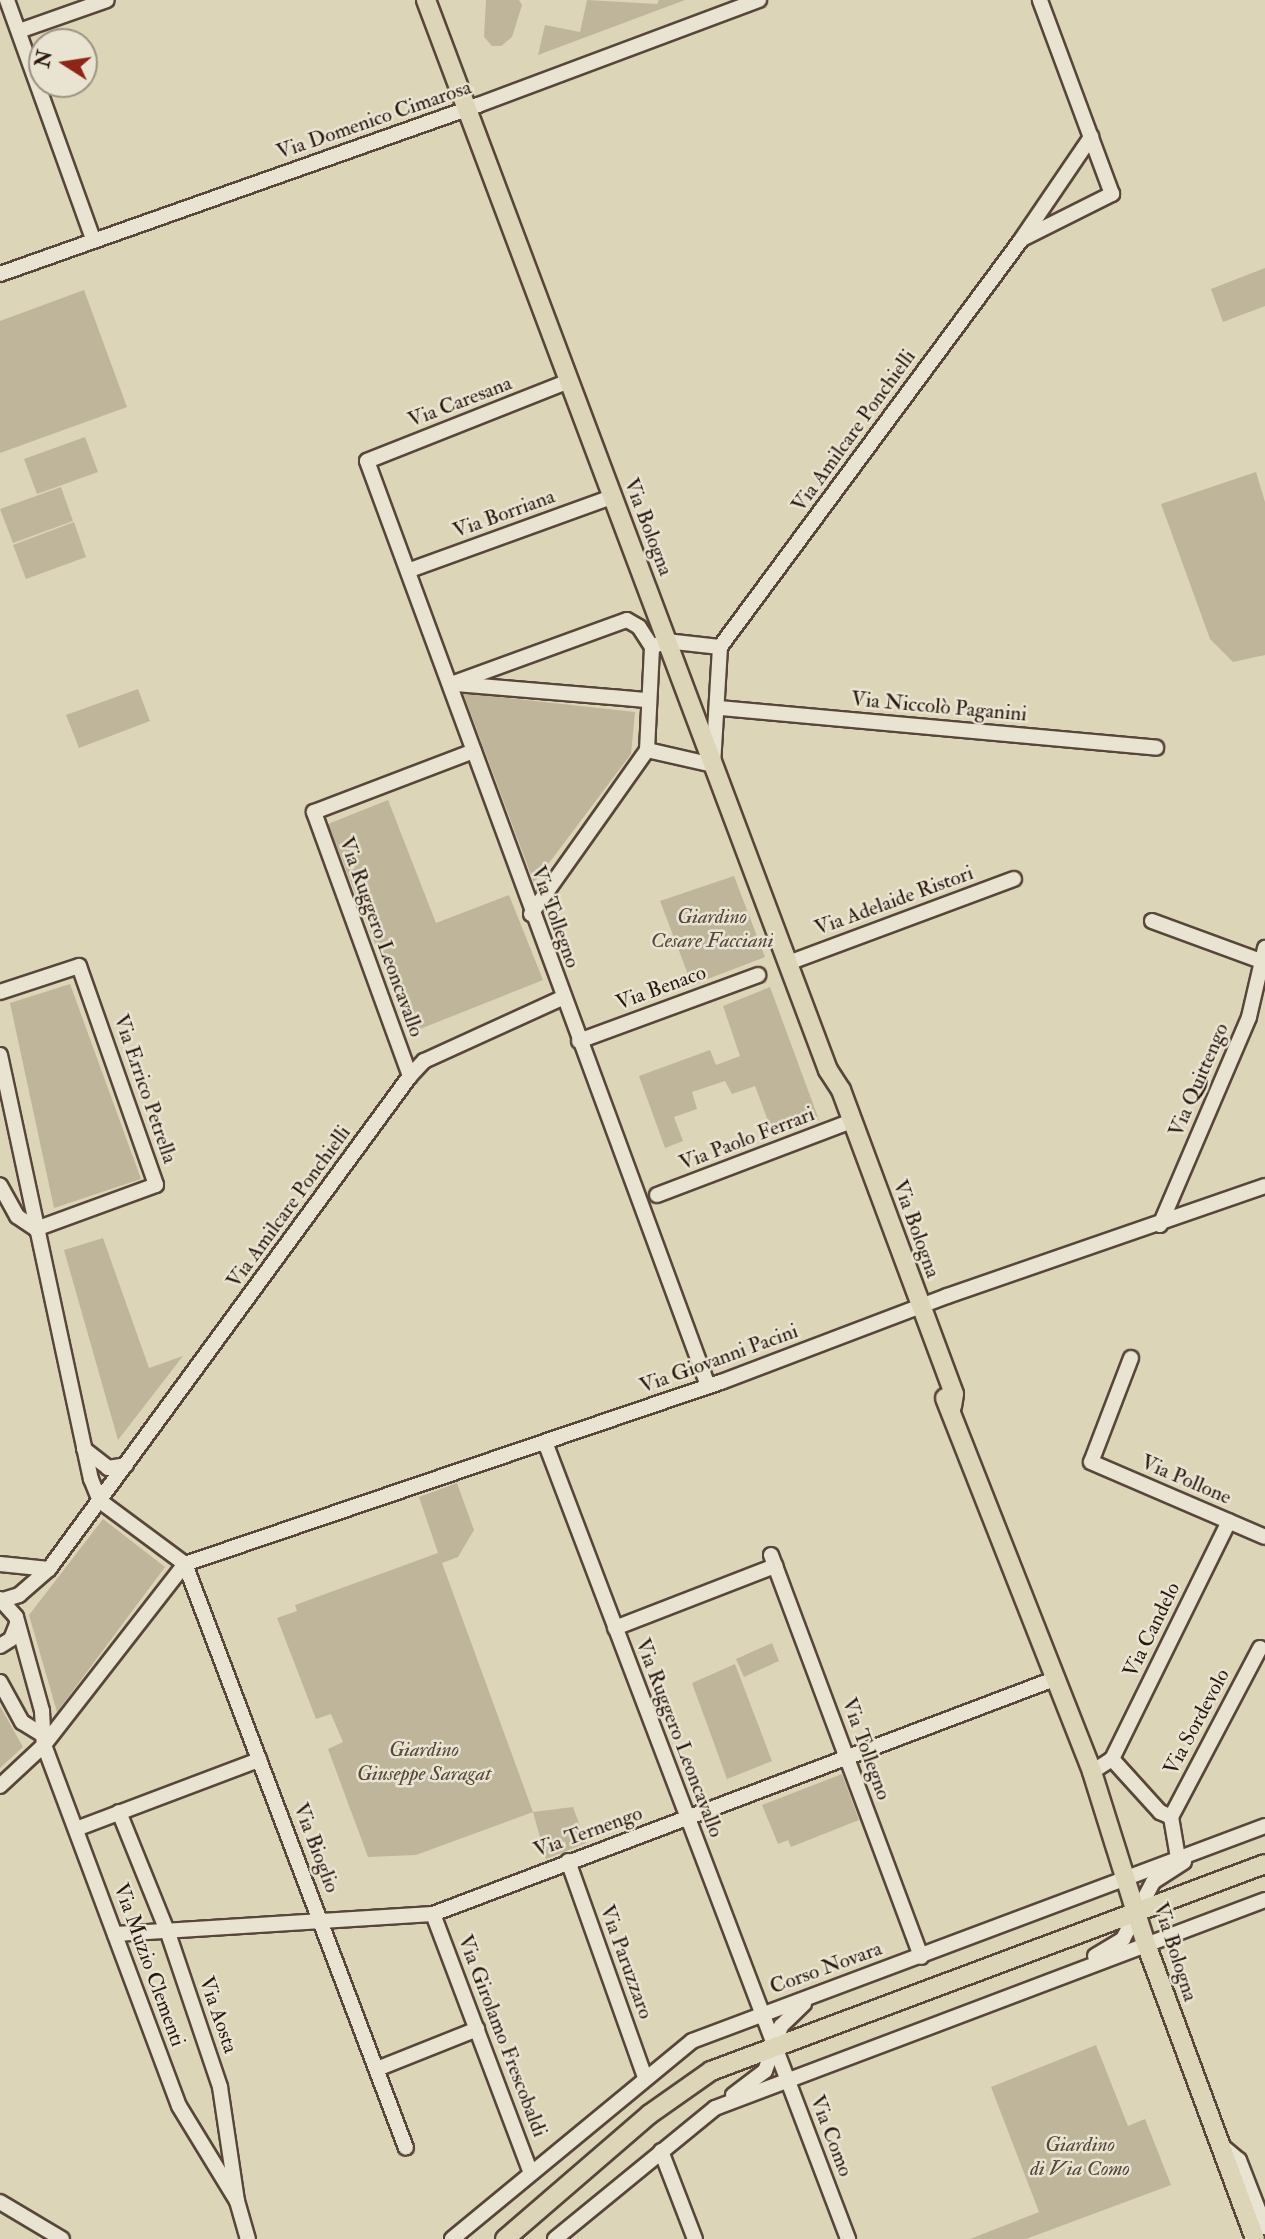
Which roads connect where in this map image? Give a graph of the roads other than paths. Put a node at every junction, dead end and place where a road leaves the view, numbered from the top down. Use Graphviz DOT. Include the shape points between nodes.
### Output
graph roads {
  1 [pos="7,0"];
  2 [pos="107,0"];
  3 [pos="426,0"];
  4 [pos="759,0"];
  5 [pos="1040,0"];
  6 [pos="19,31"];
  7 [pos="467,109"];
  8 [pos="1091,137"];
  9 [pos="94,240"];
  10 [pos="1021,240"];
  11 [pos="0,274"];
  12 [pos="569,382"];
  13 [pos="367,461"];
  14 [pos="612,497"];
  15 [pos="410,570"];
  16 [pos="659,644"];
  17 [pos="720,647"];
  18 [pos="451,684"];
  19 [pos="648,700"];
  20 [pos="720,708"];
  21 [pos="1156,748"];
  22 [pos="647,750"];
  23 [pos="474,751"];
  24 [pos="713,765"];
  25 [pos="1014,879"];
  26 [pos="531,914"];
  27 [pos="1152,921"];
  28 [pos="1263,954"];
  29 [pos="788,963"];
  30 [pos="758,975"];
  31 [pos="0,992"];
  32 [pos="562,998"];
  33 [pos="579,1041"];
  34 [pos="0,1055"];
  35 [pos="410,1076"];
  36 [pos="847,1123"];
  37 [pos="0,1185"];
  38 [pos="1265,1186"];
  39 [pos="657,1195"];
  40 [pos="1160,1225"];
  41 [pos="36,1229"];
  42 [pos="916,1308"];
  43 [pos="1131,1358"];
  44 [pos="708,1387"];
  45 [pos="545,1442"];
  46 [pos="85,1449"];
  47 [pos="127,1465"];
  48 [pos="100,1501"];
  49 [pos="1229,1521"];
  50 [pos="1265,1537"];
  51 [pos="0,1564"];
  52 [pos="185,1564"];
  53 [pos="49,1569"];
  54 [pos="1,1597"];
  55 [pos="17,1624"];
  56 [pos="615,1628"];
  57 [pos="0,1646"];
  58 [pos="1261,1648"];
  59 [pos="1057,1678"];
  60 [pos="0,1682"];
  61 [pos="43,1739"];
  62 [pos="846,1755"];
  63 [pos="1112,1759"];
  64 [pos="259,1760"];
  65 [pos="1092,1772"];
  66 [pos="0,1786"];
  67 [pos="119,1812"];
  68 [pos="1171,1816"];
  69 [pos="687,1818"];
  70 [pos="1265,1826"];
  71 [pos="76,1829"];
  72 [pos="1210,1846"];
  73 [pos="1178,1858"];
  74 [pos="568,1861"];
  75 [pos="1265,1864"];
  76 [pos="1129,1878"];
  77 [pos="1265,1900"];
  78 [pos="1137,1911"];
  79 [pos="433,1914"];
  80 [pos="323,1922"];
  81 [pos="168,1933"];
  82 [pos="115,1934"];
  83 [pos="1146,1944"];
  84 [pos="921,1957"];
  85 [pos="1068,1974"];
  86 [pos="813,1997"];
  87 [pos="762,2015"];
  88 [pos="477,2029"];
  89 [pos="774,2049"];
  90 [pos="377,2068"];
  91 [pos="645,2077"];
  92 [pos="787,2081"];
  93 [pos="715,2108"];
  94 [pos="1221,2146"];
  95 [pos="405,2148"];
  96 [pos="661,2151"];
  97 [pos="531,2173"];
  98 [pos="237,2201"];
  99 [pos="0,2202"];
  100 [pos="1265,2227"];
  101 [pos="62,2239"];
  102 [pos="248,2239"];
  103 [pos="452,2239"];
  104 [pos="505,2239"];
  105 [pos="555,2239"];
  106 [pos="695,2239"];
  107 [pos="848,2239"];
  108 [pos="1255,2239"];
  1 -- 6 [label="street"];
  2 -- 6 [label="street"];
  3 -- 7 [label="main road, Via Bologna"];
  4 -- 7 [label="street, Via Domenico Cimarosa"];
  5 -- 8 [label="street"];
  6 -- 9 [label="street"];
  7 -- 9 [label="street, Via Domenico Cimarosa"];
  7 -- 12 [label="main road, Via Bologna"];
  8 -- 10 [label="street, Via Amilcare Ponchielli"];
  8 -- 10 [label="street, Via Amilcare Ponchielli" via="1112,194"];
  9 -- 11 [label="street, Via Domenico Cimarosa"];
  10 -- 17 [label="street, Via Amilcare Ponchielli"];
  12 -- 13 [label="street, Via Caresana"];
  12 -- 14 [label="main road, Via Bologna"];
  13 -- 15 [label="street, Via Tollegno"];
  14 -- 15 [label="street, Via Borriana"];
  14 -- 16 [label="main road, Via Bologna"];
  15 -- 18 [label="street, Via Tollegno"];
  16 -- 17 [label="street"];
  16 -- 18 [label="street" via="627,620"];
  16 -- 19 [label="street"];
  16 -- 24 [label="main road, Via Bologna"];
  17 -- 20 [label="street"];
  18 -- 19 [label="street"];
  18 -- 23 [label="street, Via Tollegno"];
  19 -- 22 [label="street"];
  20 -- 21 [label="street, Via Niccolò Paganini"];
  20 -- 24 [label="street"];
  22 -- 24 [label="street"];
  22 -- 26 [label="street"];
  23 -- 26 [label="street, Via Tollegno"];
  23 -- 35 [label="street, Via Ruggero Leoncavallo" via="314,812"];
  24 -- 29 [label="main road, Via Bologna"];
  25 -- 29 [label="street, Via Adelaide Ristori"];
  26 -- 32 [label="street, Via Tollegno"];
  27 -- 28 [label="street"];
  28 -- 40 [label="street, Via Quittengo" via="1248,1017"];
  29 -- 36 [label="main road, Via Bologna" via="828,1070 830,1093"];
  30 -- 33 [label="street, Via Benaco"];
  31 -- 41 [label="street, Via Errico Petrella" via="79,965 156,1185"];
  32 -- 33 [label="street, Via Tollegno"];
  32 -- 35 [label="street, Via Amilcare Ponchielli" via="424,1061"];
  33 -- 44 [label="street, Via Tollegno"];
  34 -- 41 [label="street"];
  35 -- 47 [label="street, Via Amilcare Ponchielli"];
  36 -- 39 [label="street, Via Paolo Ferrari"];
  36 -- 42 [label="main road, Via Bologna"];
  37 -- 41 [label="street" via="17,1216"];
  38 -- 40 [label="street, Via Giovanni Pacini"];
  40 -- 42 [label="street, Via Giovanni Pacini"];
  41 -- 46 [label="street"];
  42 -- 44 [label="street, Via Giovanni Pacini"];
  42 -- 59 [label="main road, Via Bologna" via="944,1396 952,1406"];
  43 -- 49 [label="street, Via Pollone" via="1091,1462"];
  44 -- 45 [label="street, Via Giovanni Pacini"];
  45 -- 52 [label="street, Via Giovanni Pacini"];
  45 -- 56 [label="street, Via Ruggero Leoncavallo"];
  46 -- 47 [label="street" via="108,1468"];
  46 -- 48 [label="street"];
  47 -- 48 [label="street, Via Amilcare Ponchielli"];
  48 -- 52 [label="street"];
  48 -- 53 [label="street, Via Amilcare Ponchielli"];
  49 -- 50 [label="street, Via Pollone"];
  49 -- 63 [label="street, Via Candelo"];
  51 -- 53 [label="street"];
  52 -- 61 [label="street"];
  52 -- 64 [label="street, Via Bioglio"];
  53 -- 54 [label="street, Via Amilcare Ponchielli" via="19,1595"];
  54 -- 55 [label="street" via="14,1610"];
  55 -- 57 [label="street" via="11,1639"];
  55 -- 61 [label="street" via="42,1711"];
  56 -- 62 [label="street, Via Tollegno" via="773,1561"];
  56 -- 69 [label="street, Via Ruggero Leoncavallo"];
  58 -- 68 [label="street, Via Sordevolo"];
  59 -- 62 [label="street, Via Ternengo"];
  59 -- 65 [label="main road, Via Bologna"];
  60 -- 61 [label="street" via="22,1722"];
  61 -- 66 [label="street"];
  61 -- 71 [label="street, Via Muzio Clementi"];
  62 -- 69 [label="street, Via Ternengo"];
  62 -- 84 [label="street, Via Tollegno"];
  63 -- 65 [label="street"];
  63 -- 68 [label="street" via="1160,1812"];
  64 -- 67 [label="street"];
  64 -- 80 [label="street, Via Bioglio"];
  65 -- 76 [label="main road, Via Bologna"];
  67 -- 71 [label="street"];
  67 -- 81 [label="street, Via Aosta"];
  68 -- 73 [label="street"];
  69 -- 74 [label="street, Via Ternengo"];
  69 -- 87 [label="street, Via Ruggero Leoncavallo"];
  70 -- 72 [label="street, Corso Novara"];
  71 -- 82 [label="street, Via Muzio Clementi"];
  72 -- 73 [label="street, Corso Novara"];
  72 -- 78 [label="street" via="1153,1882"];
  73 -- 76 [label="street, Corso Novara"];
  74 -- 79 [label="street, Via Ternengo"];
  74 -- 91 [label="street, Via Paruzzaro"];
  75 -- 78 [label="main road"];
  76 -- 78 [label="main road, Via Bologna"];
  76 -- 84 [label="street, Corso Novara"];
  77 -- 83 [label="street"];
  78 -- 83 [label="main road, Via Bologna"];
  78 -- 85 [label="street" via="1123,1939"];
  78 -- 89 [label="main road"];
  79 -- 80 [label="street, Via Ternengo"];
  79 -- 88 [label="street, Via Girolamo Frescobaldi"];
  80 -- 81 [label="street, Via Ternengo"];
  80 -- 90 [label="street, Via Bioglio"];
  81 -- 82 [label="street, Via Ternengo"];
  81 -- 98 [label="street, Via Aosta" via="220,2087"];
  82 -- 98 [label="street, Via Muzio Clementi" via="179,2106"];
  83 -- 85 [label="street"];
  83 -- 94 [label="main road, Via Bologna"];
  84 -- 86 [label="street, Corso Novara"];
  85 -- 92 [label="street"];
  86 -- 87 [label="street, Corso Novara"];
  86 -- 89 [label="street" via="781,2025"];
  87 -- 89 [label="street, Via Ruggero Leoncavallo"];
  87 -- 91 [label="street, Corso Novara" via="692,2041"];
  88 -- 90 [label="street"];
  88 -- 97 [label="street, Via Girolamo Frescobaldi"];
  89 -- 92 [label="street, Via Como"];
  89 -- 93 [label="street" via="759,2077"];
  89 -- 104 [label="main road" via="689,2084"];
  90 -- 95 [label="street, Via Bioglio"];
  91 -- 97 [label="street, Corso Novara"];
  92 -- 93 [label="street"];
  92 -- 107 [label="street, Via Como"];
  93 -- 96 [label="street"];
  94 -- 100 [label="street, Via Bologna" via="1239,2160"];
  94 -- 108 [label="main road, Via Bologna"];
  96 -- 105 [label="street"];
  96 -- 106 [label="street"];
  97 -- 103 [label="street, Corso Novara"];
  98 -- 102 [label="street, Via Aosta"];
  99 -- 101 [label="street"];
}
